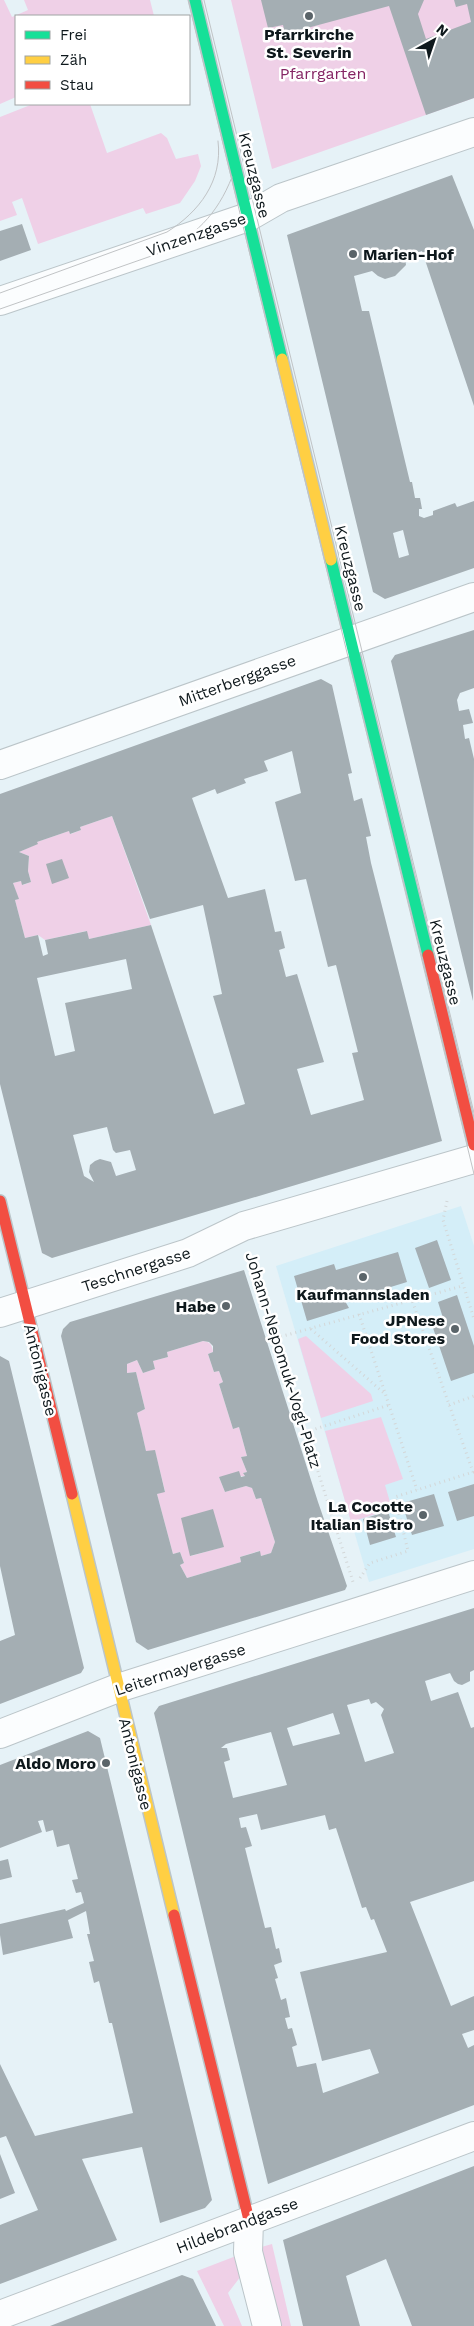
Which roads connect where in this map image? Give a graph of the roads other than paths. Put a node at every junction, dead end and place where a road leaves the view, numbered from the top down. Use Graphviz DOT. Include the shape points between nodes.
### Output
graph roads {
  1 [pos="196,0"];
  2 [pos="474,132"];
  3 [pos="248,217"];
  4 [pos="0,301"];
  5 [pos="474,597"];
  6 [pos="352,639"];
  7 [pos="0,765"];
  8 [pos="474,1145"];
  9 [pos="474,1159"];
  10 [pos="0,1201"];
  11 [pos="25,1305"];
  12 [pos="0,1313"];
  13 [pos="474,1575"];
  14 [pos="118,1688"];
  15 [pos="0,1734"];
  16 [pos="474,2136"];
  17 [pos="249,2220"];
  18 [pos="0,2315"];
  19 [pos="267,2326"];
  1 -- 3 [label="street, Kreuzgasse"];
  2 -- 3 [label="street, Vinzenzgasse" via="281,198"];
  3 -- 4 [label="street, Vinzenzgasse"];
  3 -- 6 [label="street, Kreuzgasse"];
  5 -- 6 [label="street, Mitterberggasse"];
  6 -- 7 [label="street, Mitterberggasse"];
  6 -- 8 [label="street, Kreuzgasse"];
  9 -- 11 [label="street, Teschnergasse" via="244,1226 188,1253"];
  10 -- 11 [label="street, Antonigasse"];
  11 -- 12 [label="street, Teschnergasse"];
  11 -- 14 [label="street, Antonigasse"];
  13 -- 14 [label="street, Leitermayergasse"];
  14 -- 15 [label="street, Leitermayergasse"];
  14 -- 17 [label="street, Antonigasse"];
  16 -- 17 [label="street, Hildebrandgasse"];
  17 -- 18 [label="street, Hildebrandgasse"];
  17 -- 19 [label="street, Antonigasse" via="248,2252"];
}
